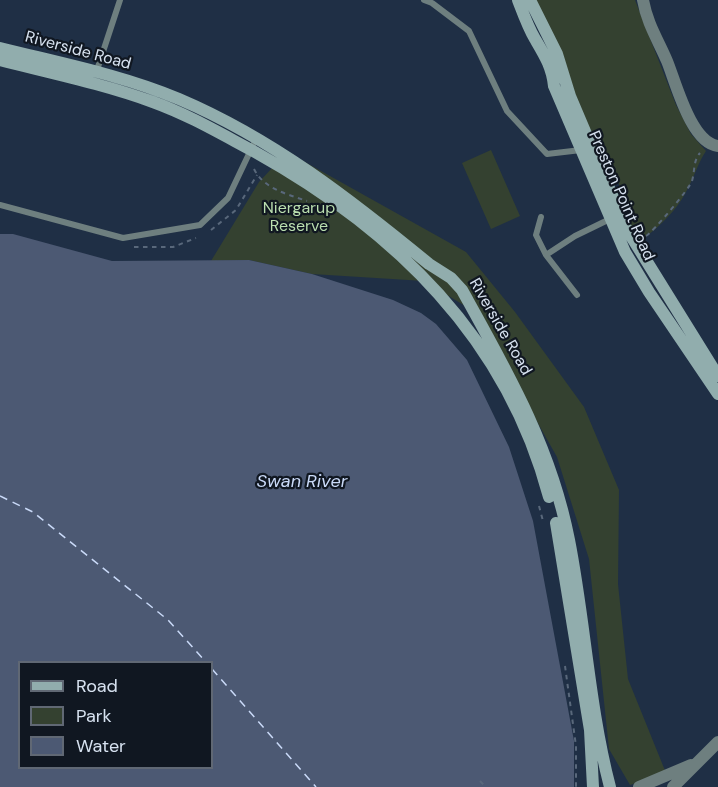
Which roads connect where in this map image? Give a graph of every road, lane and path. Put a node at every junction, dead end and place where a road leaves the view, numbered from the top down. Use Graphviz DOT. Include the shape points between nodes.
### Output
graph roads {
  1 [pos="120,0"];
  2 [pos="424,0"];
  3 [pos="518,0"];
  4 [pos="530,0"];
  5 [pos="644,0"];
  6 [pos="0,48"];
  7 [pos="0,60"];
  8 [pos="97,71"];
  9 [pos="92,84"];
  10 [pos="718,146"];
  11 [pos="252,148"];
  12 [pos="581,149"];
  13 [pos="705,149"];
  14 [pos="312,202"];
  15 [pos="0,205"];
  16 [pos="541,217"];
  17 [pos="611,219"];
  18 [pos="653,232"];
  19 [pos="546,255"];
  20 [pos="577,295"];
  21 [pos="718,376"];
  22 [pos="718,394"];
  23 [pos="537,498"];
  24 [pos="543,521"];
  25 [pos="563,656"];
  26 [pos="718,742"];
  27 [pos="694,764"];
  28 [pos="480,782"];
  29 [pos="486,787"];
  30 [pos="576,787"];
  31 [pos="593,787"];
  32 [pos="610,787"];
  33 [pos="639,787"];
  34 [pos="673,787"];
  1 -- 8 [label="lane"];
  2 -- 12 [label="lane" via="469,31 507,111 548,154"];
  3 -- 12 [label="street, Preston Point Road" via="548,59 554,86"];
  4 -- 21 [label="street, Preston Point Road" via="557,54 570,96 626,228"];
  5 -- 10 [label="street" via="653,35 688,117 703,139"];
  6 -- 8 [label="street, Riverside Road"];
  7 -- 9 [label="street, Riverside Road"];
  8 -- 9 [label="lane"];
  8 -- 11 [label="street, Riverside Road" via="178,99"];
  9 -- 11 [label="street, Riverside Road" via="185,115"];
  11 -- 14 [label="path" via="257,176 276,190"];
  11 -- 15 [label="lane" via="228,198 200,225 123,238"];
  11 -- 31 [label="street, Riverside Road" via="322,192 407,260 466,324 499,374 533,447 560,536 590,730"];
  11 -- 32 [label="street, Riverside Road" via="307,168 451,278 462,290 513,381 546,455 569,539"];
  12 -- 17 [label="street, Preston Point Road"];
  13 -- 18 [label="path" via="695,160 689,189"];
  16 -- 19 [label="lane" via="536,236"];
  17 -- 19 [label="lane"];
  17 -- 22 [label="street, Preston Point Road" via="649,292"];
  19 -- 20 [label="lane"];
  23 -- 24 [label="path"];
  25 -- 30 [label="path" via="576,746"];
  26 -- 27 [label="street"];
  27 -- 33 [label="street"];
  27 -- 34 [label="street"];
  28 -- 29 [label="path"];
}
